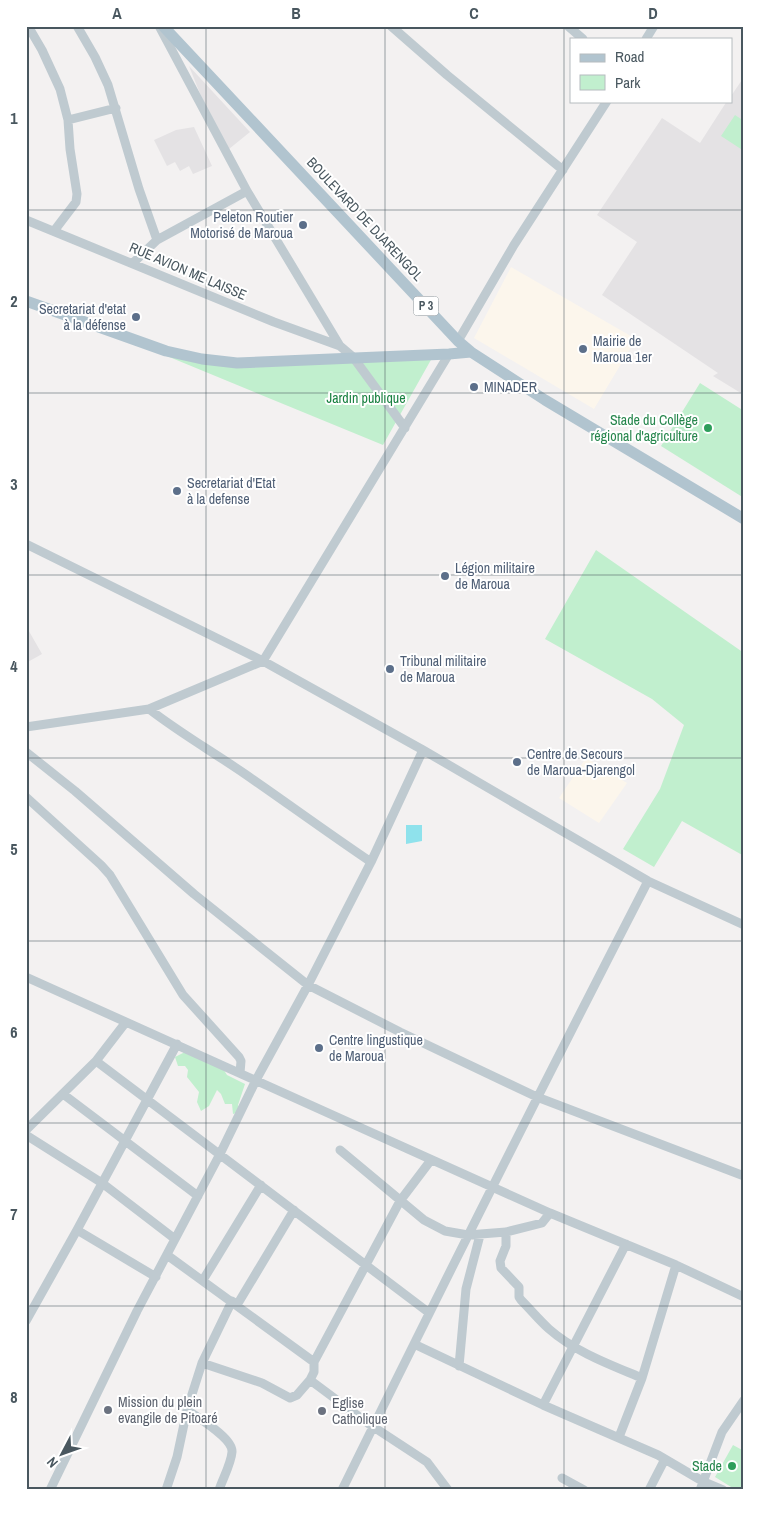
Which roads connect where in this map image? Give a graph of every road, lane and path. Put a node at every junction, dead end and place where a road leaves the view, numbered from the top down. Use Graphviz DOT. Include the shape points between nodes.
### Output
graph roads {
  1 [pos="28,26"];
  2 [pos="77,26"];
  3 [pos="161,26"];
  4 [pos="391,26"];
  5 [pos="568,26"];
  6 [pos="654,26"];
  7 [pos="583,38"];
  8 [pos="647,38"];
  9 [pos="605,102"];
  10 [pos="116,108"];
  11 [pos="68,120"];
  12 [pos="563,170"];
  13 [pos="247,191"];
  14 [pos="26,220"];
  15 [pos="54,232"];
  16 [pos="157,240"];
  17 [pos="133,263"];
  18 [pos="26,301"];
  19 [pos="458,341"];
  20 [pos="340,346"];
  21 [pos="471,352"];
  22 [pos="449,354"];
  23 [pos="354,357"];
  24 [pos="405,428"];
  25 [pos="744,519"];
  26 [pos="26,544"];
  27 [pos="263,661"];
  28 [pos="149,709"];
  29 [pos="26,727"];
  30 [pos="423,750"];
  31 [pos="26,752"];
  32 [pos="26,798"];
  33 [pos="371,862"];
  34 [pos="648,881"];
  35 [pos="744,926"];
  36 [pos="26,977"];
  37 [pos="308,985"];
  38 [pos="126,1022"];
  39 [pos="176,1044"];
  40 [pos="96,1061"];
  41 [pos="240,1073"];
  42 [pos="256,1080"];
  43 [pos="63,1094"];
  44 [pos="537,1097"];
  45 [pos="146,1100"];
  46 [pos="26,1130"];
  47 [pos="26,1135"];
  48 [pos="125,1141"];
  49 [pos="340,1150"];
  50 [pos="220,1154"];
  51 [pos="431,1160"];
  52 [pos="744,1176"];
  53 [pos="102,1183"];
  54 [pos="261,1185"];
  55 [pos="493,1187"];
  56 [pos="198,1196"];
  57 [pos="400,1200"];
  58 [pos="294,1210"];
  59 [pos="550,1213"];
  60 [pos="77,1230"];
  61 [pos="506,1232"];
  62 [pos="480,1235"];
  63 [pos="468,1236"];
  64 [pos="175,1239"];
  65 [pos="626,1244"];
  66 [pos="167,1255"];
  67 [pos="365,1265"];
  68 [pos="676,1265"];
  69 [pos="156,1276"];
  70 [pos="203,1280"];
  71 [pos="744,1296"];
  72 [pos="234,1303"];
  73 [pos="428,1312"];
  74 [pos="26,1321"];
  75 [pos="414,1344"];
  76 [pos="574,1346"];
  77 [pos="314,1362"];
  78 [pos="202,1363"];
  79 [pos="459,1366"];
  80 [pos="642,1378"];
  81 [pos="310,1380"];
  82 [pos="744,1400"];
  83 [pos="543,1405"];
  84 [pos="187,1410"];
  85 [pos="373,1426"];
  86 [pos="619,1437"];
  87 [pos="665,1459"];
  88 [pos="562,1478"];
  89 [pos="702,1486"];
  90 [pos="582,1489"];
  91 [pos="50,1490"];
  92 [pos="166,1490"];
  93 [pos="219,1490"];
  94 [pos="342,1490"];
  95 [pos="448,1490"];
  96 [pos="649,1490"];
  97 [pos="723,1490"];
  1 -- 11 [label="street" via="60,89"];
  2 -- 10 [label="street" via="108,85"];
  3 -- 13 [label="street"];
  3 -- 19 [label="main road, BOULEVARD DE DJARENGOL / P 3"];
  4 -- 12 [label="street"];
  5 -- 7 [label="street"];
  6 -- 8 [label="street"];
  9 -- 12 [label="street"];
  10 -- 11 [label="street"];
  10 -- 16 [label="street"];
  11 -- 15 [label="street" via="77,194 76,202"];
  12 -- 19 [label="street" via="514,245"];
  13 -- 16 [label="street"];
  13 -- 20 [label="street"];
  14 -- 15 [label="street, RUE AVION ME LAISSE"];
  15 -- 17 [label="street, RUE AVION ME LAISSE"];
  16 -- 17 [label="street"];
  17 -- 20 [label="street, RUE AVION ME LAISSE"];
  18 -- 23 [label="main road" via="166,351 202,359 237,363"];
  19 -- 21 [label="main road, BOULEVARD DE DJARENGOL / P 3"];
  20 -- 23 [label="street"];
  21 -- 22 [label="main road"];
  21 -- 25 [label="main road, BOULEVARD DE DJARENGOL / P 3"];
  22 -- 23 [label="main road"];
  22 -- 24 [label="street"];
  23 -- 24 [label="street"];
  24 -- 27 [label="street"];
  26 -- 27 [label="street"];
  27 -- 28 [label="street"];
  27 -- 30 [label="street"];
  28 -- 29 [label="street"];
  28 -- 33 [label="street"];
  30 -- 33 [label="street"];
  30 -- 34 [label="street"];
  31 -- 37 [label="street"];
  32 -- 41 [label="street" via="110,875 183,995 239,1057"];
  33 -- 37 [label="street"];
  34 -- 35 [label="street"];
  34 -- 44 [label="street"];
  36 -- 38 [label="street"];
  37 -- 42 [label="street"];
  37 -- 44 [label="street"];
  38 -- 39 [label="street"];
  38 -- 40 [label="street"];
  39 -- 41 [label="street"];
  39 -- 45 [label="street"];
  40 -- 43 [label="street"];
  40 -- 45 [label="street"];
  41 -- 42 [label="street"];
  42 -- 50 [label="street"];
  42 -- 51 [label="street"];
  43 -- 46 [label="street"];
  43 -- 48 [label="street"];
  44 -- 52 [label="street"];
  44 -- 55 [label="street"];
  45 -- 48 [label="street"];
  45 -- 50 [label="street"];
  47 -- 53 [label="street"];
  48 -- 53 [label="street"];
  48 -- 56 [label="street"];
  49 -- 57 [label="street"];
  50 -- 54 [label="street"];
  50 -- 56 [label="street"];
  51 -- 55 [label="street"];
  51 -- 57 [label="street"];
  53 -- 60 [label="street"];
  53 -- 64 [label="street"];
  54 -- 58 [label="street"];
  54 -- 70 [label="street"];
  55 -- 59 [label="street"];
  55 -- 63 [label="street"];
  56 -- 64 [label="street"];
  57 -- 63 [label="street" via="424,1220 445,1231"];
  57 -- 67 [label="street"];
  58 -- 67 [label="street"];
  58 -- 72 [label="street"];
  59 -- 61 [label="street" via="542,1224"];
  59 -- 65 [label="street"];
  60 -- 69 [label="street"];
  60 -- 74 [label="street"];
  61 -- 62 [label="street"];
  61 -- 76 [label="street" via="506,1246 500,1261 502,1268 517,1284 522,1300 549,1328"];
  62 -- 63 [label="street"];
  62 -- 79 [label="street" via="466,1289"];
  63 -- 73 [label="street"];
  64 -- 66 [label="street"];
  65 -- 68 [label="street"];
  65 -- 76 [label="street"];
  66 -- 69 [label="street"];
  66 -- 70 [label="street"];
  67 -- 73 [label="street"];
  67 -- 77 [label="street"];
  68 -- 71 [label="street"];
  68 -- 80 [label="street"];
  69 -- 91 [label="street"];
  70 -- 72 [label="street"];
  72 -- 77 [label="street"];
  72 -- 78 [label="street"];
  73 -- 75 [label="street"];
  75 -- 79 [label="street"];
  75 -- 85 [label="street"];
  76 -- 80 [label="street"];
  76 -- 83 [label="street"];
  77 -- 81 [label="street"];
  78 -- 81 [label="street" via="262,1383 290,1398"];
  78 -- 84 [label="street"];
  79 -- 83 [label="street"];
  80 -- 86 [label="street"];
  81 -- 85 [label="street"];
  82 -- 89 [label="street" via="722,1432"];
  83 -- 86 [label="street"];
  84 -- 92 [label="street"];
  84 -- 93 [label="street" via="225,1438 232,1448"];
  85 -- 94 [label="street"];
  85 -- 95 [label="street" via="427,1462"];
  86 -- 87 [label="street"];
  87 -- 89 [label="street"];
  87 -- 96 [label="street"];
  88 -- 90 [label="street"];
  89 -- 97 [label="street"];
}
